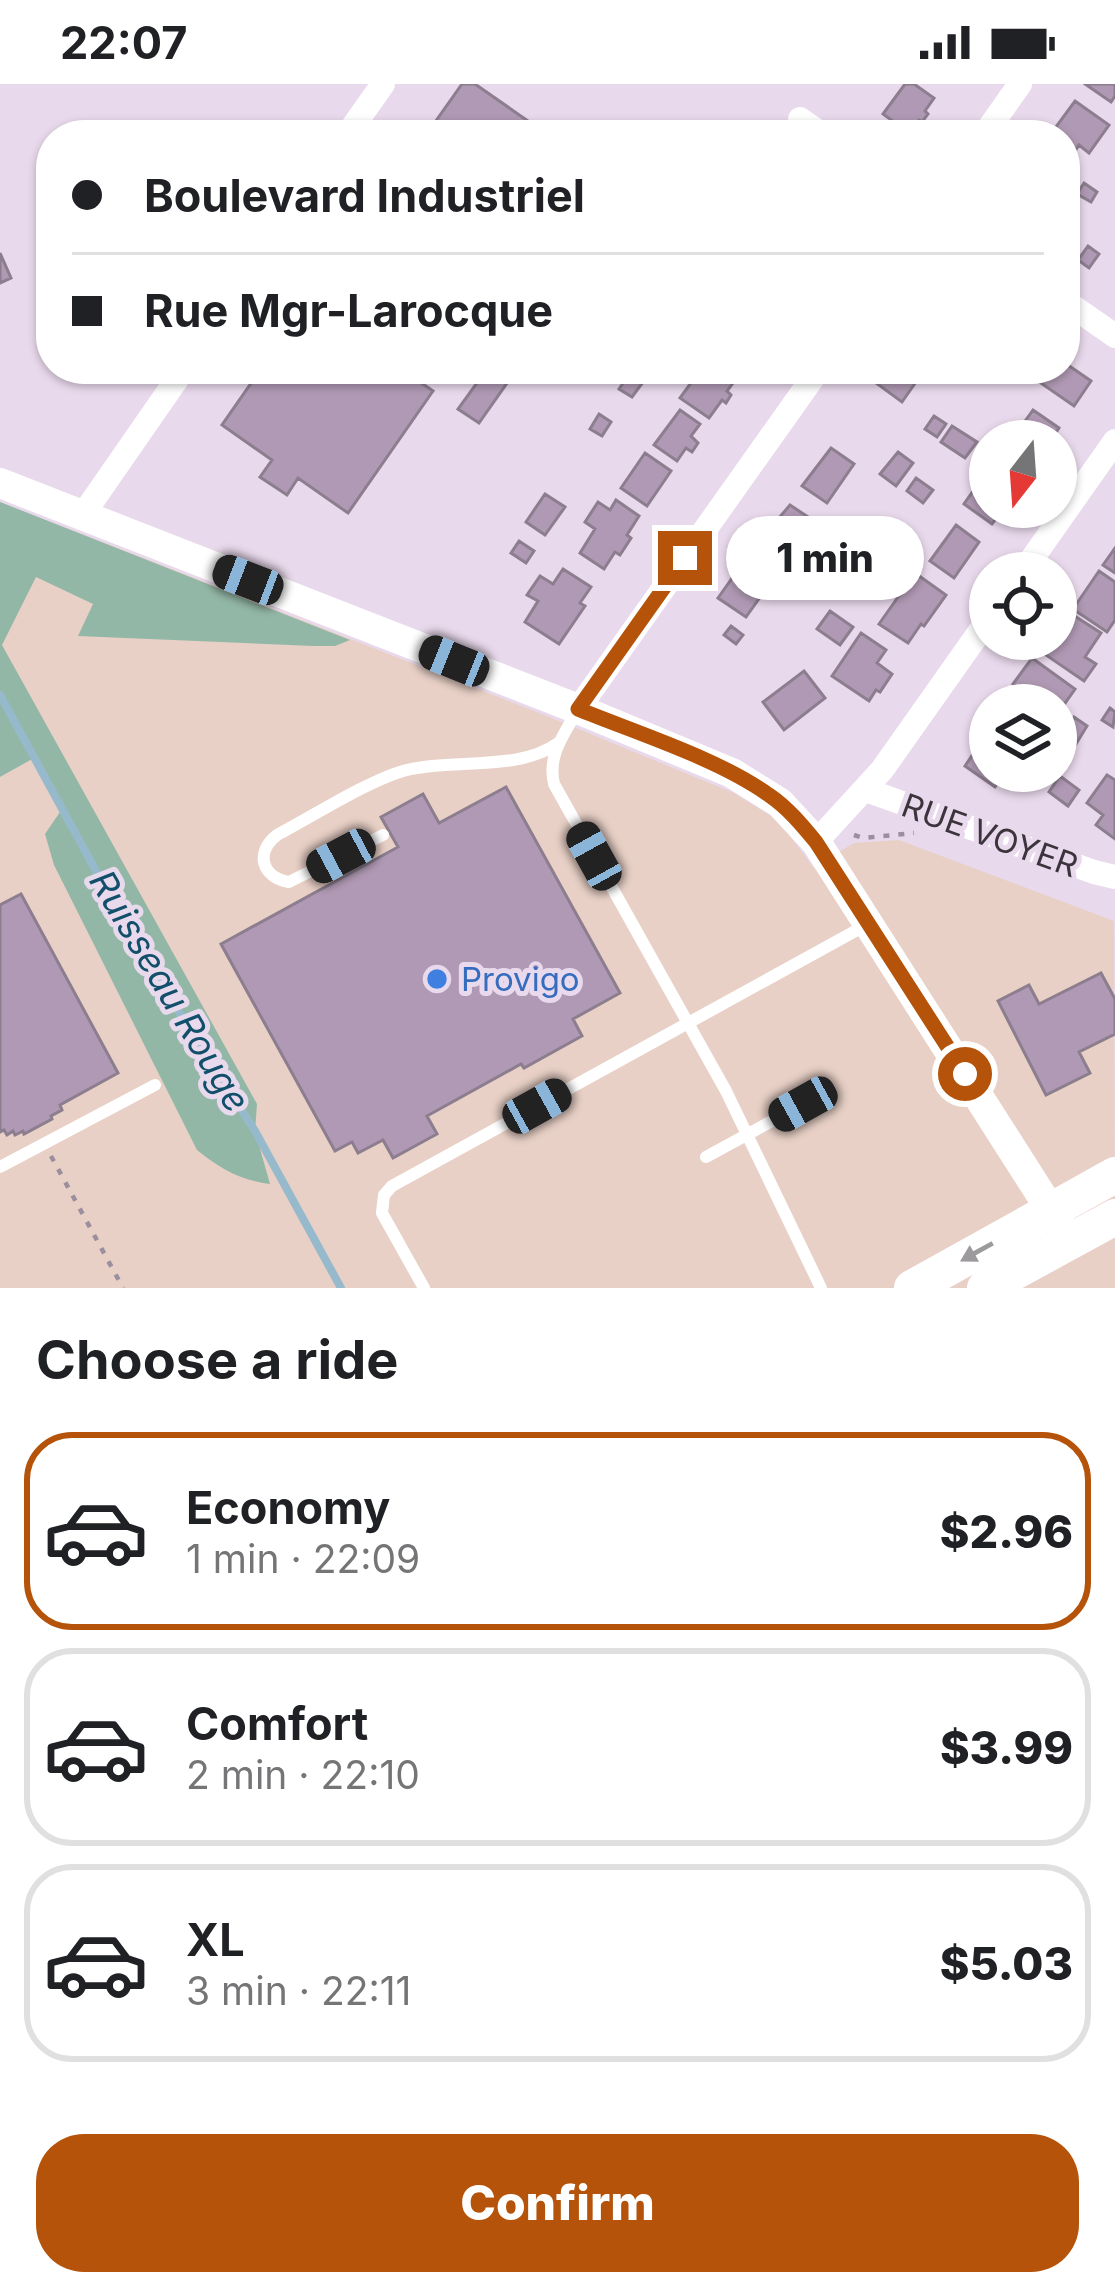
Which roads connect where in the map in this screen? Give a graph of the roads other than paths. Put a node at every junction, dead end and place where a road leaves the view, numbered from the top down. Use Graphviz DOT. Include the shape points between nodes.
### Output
graph roads {
  1 [pos="383,84"];
  2 [pos="1020,84"];
  3 [pos="358,120"];
  4 [pos="995,120"];
  5 [pos="1080,312"];
  6 [pos="1115,336"];
  7 [pos="174,384"];
  8 [pos="808,384"];
  9 [pos="1115,441"];
  10 [pos="0,483"];
  11 [pos="82,516"];
  12 [pos="1037,552"];
  13 [pos="969,646"];
  14 [pos="578,709"];
  15 [pos="559,742"];
  16 [pos="866,790"];
  17 [pos="824,834"];
  18 [pos="383,835"];
  19 [pos="1115,877"];
  20 [pos="869,924"];
  21 [pos="688,1023"];
  22 [pos="155,1085"];
  23 [pos="803,1104"];
  24 [pos="748,1134"];
  25 [pos="706,1157"];
  26 [pos="0,1167"];
  27 [pos="1115,1175"];
  28 [pos="1051,1210"];
  29 [pos="1115,1216"];
  30 [pos="1070,1241"];
  31 [pos="424,1288"];
  32 [pos="821,1288"];
  33 [pos="912,1288"];
  34 [pos="986,1288"];
  1 -- 3 [label="street"];
  2 -- 4 [label="street"];
  5 -- 6 [label="street"];
  7 -- 11 [label="street"];
  8 -- 14 [label="street"];
  9 -- 12 [label="street"];
  10 -- 11 [label="street"];
  11 -- 14 [label="street"];
  13 -- 16 [label="street"];
  14 -- 15 [label="lane"];
  14 -- 17 [label="street" via="749,782"];
  15 -- 18 [label="lane" via="530,758 391,775 277,835 263,863 289,882"];
  15 -- 21 [label="lane" via="554,784"];
  16 -- 17 [label="street"];
  16 -- 19 [label="street, RUE VOYER"];
  17 -- 20 [label="street"];
  20 -- 21 [label="lane"];
  20 -- 28 [label="street"];
  21 -- 24 [label="lane"];
  21 -- 31 [label="lane" via="387,1190 382,1213"];
  22 -- 26 [label="lane"];
  23 -- 24 [label="lane"];
  24 -- 25 [label="lane"];
  24 -- 32 [label="lane"];
  27 -- 28 [label="main road"];
  28 -- 30 [label="street"];
  28 -- 33 [label="main road, one-way"];
  29 -- 30 [label="main road"];
  30 -- 34 [label="main road"];
}
